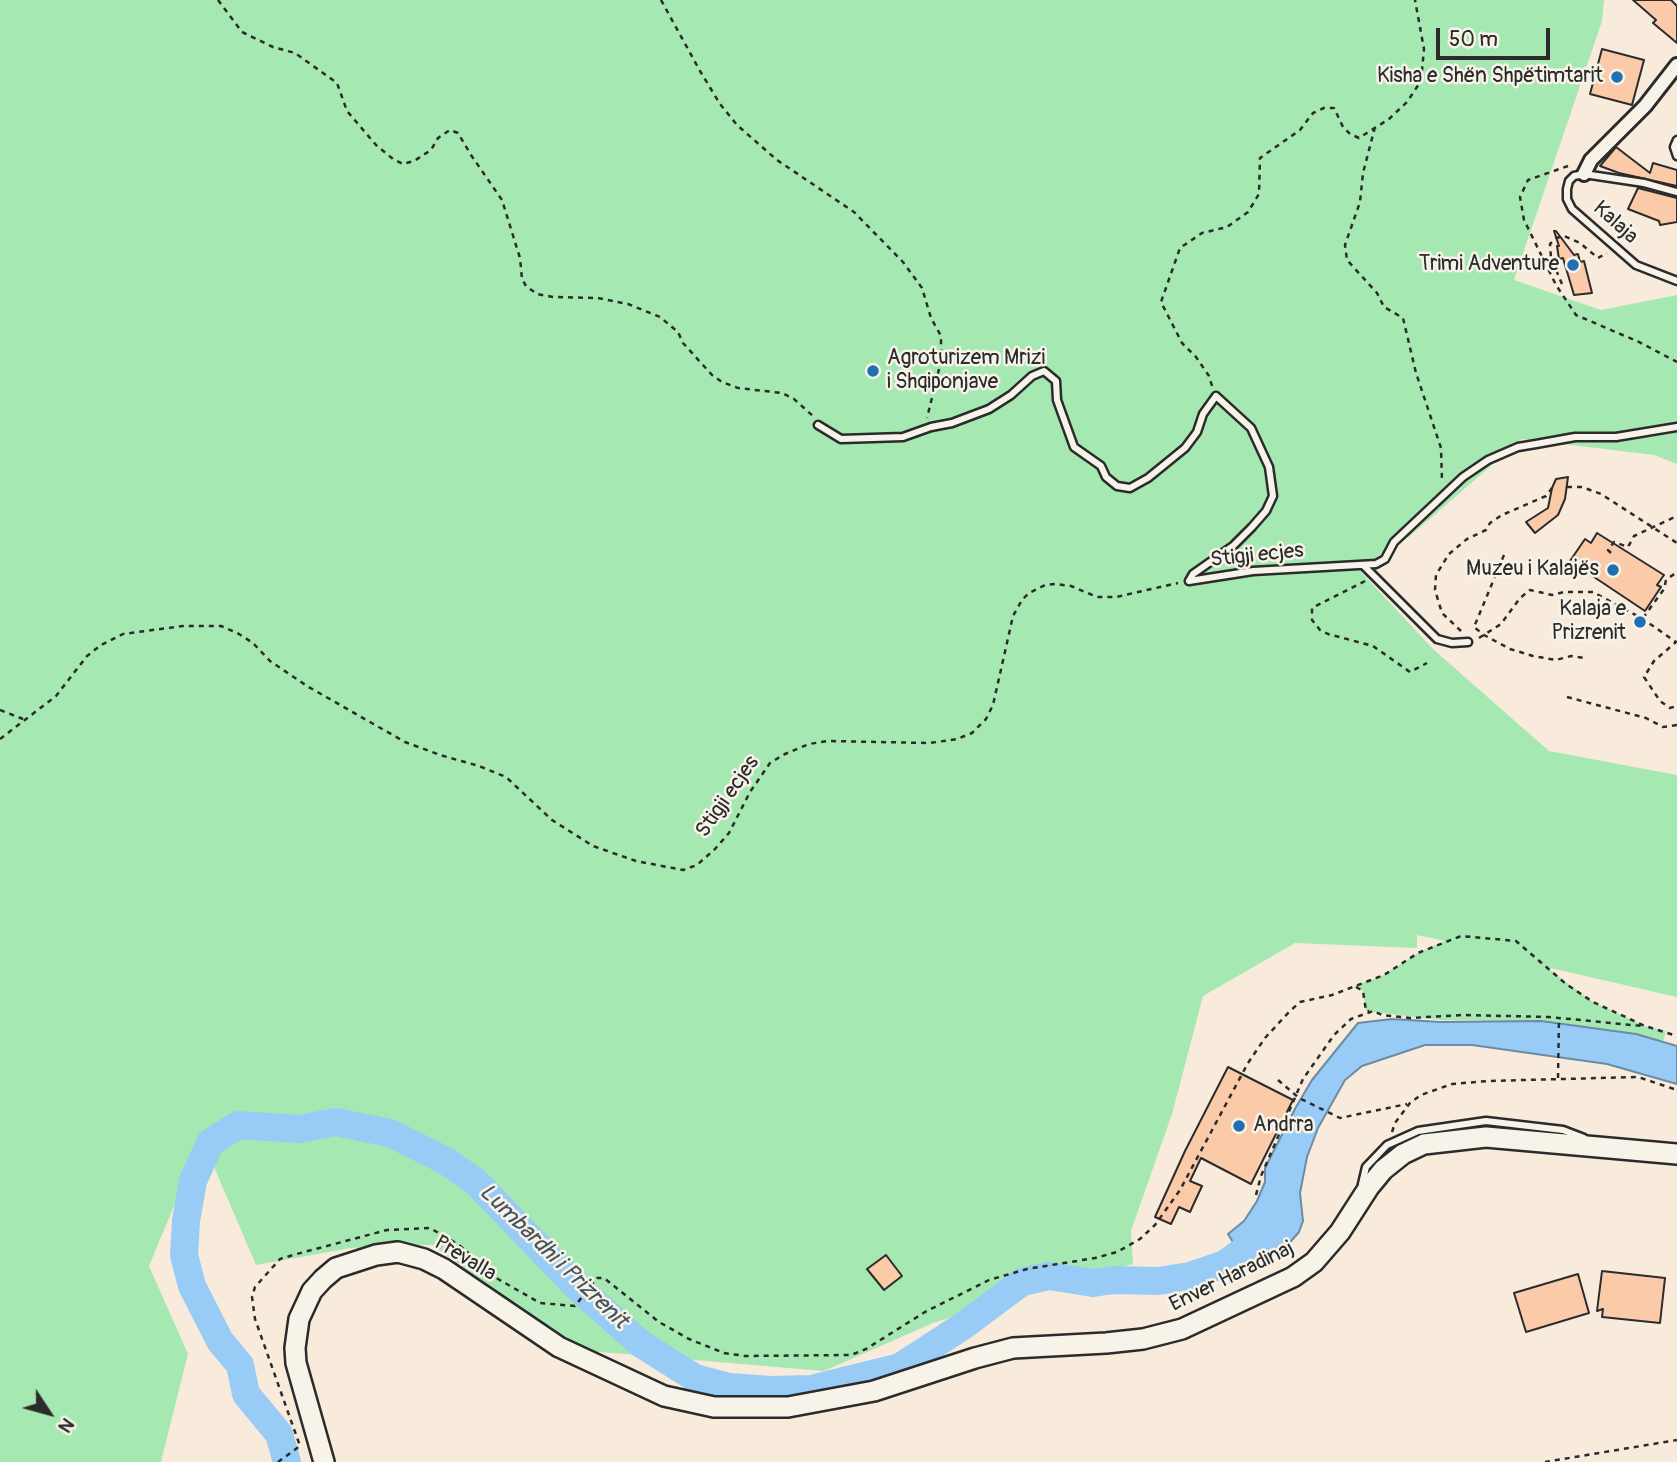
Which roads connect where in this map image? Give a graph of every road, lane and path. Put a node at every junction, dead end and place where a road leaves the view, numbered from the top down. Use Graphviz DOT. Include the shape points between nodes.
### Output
graph roads {
  1 [pos="218,0"];
  2 [pos="662,0"];
  3 [pos="1415,0"];
  4 [pos="1677,65"];
  5 [pos="1376,127"];
  6 [pos="1677,140"];
  7 [pos="1677,156"];
  8 [pos="1591,160"];
  9 [pos="1584,174"];
  10 [pos="1677,192"];
  11 [pos="1617,249"];
  12 [pos="1677,281"];
  13 [pos="1562,284"];
  14 [pos="1677,362"];
  15 [pos="1216,396"];
  16 [pos="818,425"];
  17 [pos="931,427"];
  18 [pos="1677,428"];
  19 [pos="1567,487"];
  20 [pos="1552,488"];
  21 [pos="1445,495"];
  22 [pos="1677,516"];
  23 [pos="1654,529"];
  24 [pos="1677,543"];
  25 [pos="1611,553"];
  26 [pos="1504,555"];
  27 [pos="1364,566"];
  28 [pos="1677,572"];
  29 [pos="1373,576"];
  30 [pos="1189,582"];
  31 [pos="1643,619"];
  32 [pos="1484,635"];
  33 [pos="1468,642"];
  34 [pos="1584,658"];
  35 [pos="1427,663"];
  36 [pos="1567,697"];
  37 [pos="1677,706"];
  38 [pos="0,710"];
  39 [pos="25,719"];
  40 [pos="1677,725"];
  41 [pos="0,738"];
  42 [pos="1354,986"];
  43 [pos="1373,1011"];
  44 [pos="1559,1018"];
  45 [pos="1645,1026"];
  46 [pos="1677,1036"];
  47 [pos="1558,1079"];
  48 [pos="1278,1080"];
  49 [pos="1677,1090"];
  50 [pos="1298,1096"];
  51 [pos="1410,1103"];
  52 [pos="1387,1145"];
  53 [pos="1613,1148"];
  54 [pos="1677,1154"];
  55 [pos="1256,1195"];
  56 [pos="1358,1203"];
  57 [pos="676,1400"];
  58 [pos="1677,1440"];
  59 [pos="278,1462"];
  60 [pos="324,1462"];
  61 [pos="1545,1462"];
  1 -- 16 [label="path" via="242,32 295,53 337,83 347,111 393,159 403,164 414,162 450,130 458,133 502,200 522,279 537,294 598,298 660,317 722,382 782,393 814,415"];
  2 -- 17 [label="path" via="700,71 737,125 777,160 854,212 922,288 941,336 941,362 926,416"];
  3 -- 5 [label="path" via="1424,49 1421,81 1407,102"];
  4 -- 8 [label="street" via="1645,106"];
  5 -- 15 [label="path" via="1359,138 1343,127 1334,108 1313,113 1300,131 1260,158 1259,194 1248,212 1180,248 1161,302 1182,343 1209,376"];
  5 -- 21 [label="path" via="1360,202 1345,245 1347,260 1384,307 1403,318 1441,448"];
  6 -- 7 [label="lane"];
  8 -- 9 [label="street"];
  8 -- 14 [label="path" via="1528,180 1520,197 1528,230 1576,315"];
  9 -- 10 [label="lane"];
  9 -- 11 [label="lane, Kalaja" via="1569,181 1567,199"];
  11 -- 12 [label="lane, Kalaja" via="1636,265"];
  11 -- 13 [label="path" via="1598,258 1580,243 1564,236 1556,238 1550,244 1551,258"];
  15 -- 17 [label="lane" via="1185,449 1130,488 1117,486 1101,466 1074,447 1056,400 1056,380 1044,371 989,409"];
  15 -- 30 [label="lane" via="1251,428 1269,467 1273,496 1266,511 1233,547"];
  16 -- 17 [label="lane" via="841,439 903,437"];
  18 -- 21 [label="lane" via="1518,447 1488,460"];
  19 -- 23 [label="path" via="1601,494"];
  20 -- 33 [label="path" via="1546,496 1502,515 1486,530 1467,538 1436,575 1442,613"];
  21 -- 27 [label="lane" via="1394,542 1385,559"];
  22 -- 23 [label="path"];
  23 -- 24 [label="path"];
  23 -- 25 [label="path" via="1634,536 1628,547 1614,542"];
  26 -- 32 [label="path" via="1474,627"];
  27 -- 29 [label="lane"];
  27 -- 30 [label="lane, Stigji ecjes" via="1253,571"];
  28 -- 31 [label="path" via="1666,580"];
  29 -- 33 [label="lane" via="1437,639"];
  29 -- 35 [label="path" via="1312,608 1311,620 1328,634 1373,646 1410,672"];
  30 -- 39 [label="path, Stigji ecjes" via="1116,597 1097,597 1056,584 1029,593 1013,616 993,705 972,733 930,743 828,741 785,754 770,763 729,833 697,865 683,870 593,846 552,820 506,777 405,742 307,686 253,643 221,626 183,626 112,639 87,656 56,696"];
  31 -- 32 [label="path" via="1593,592 1552,595 1530,590 1501,624"];
  31 -- 37 [label="path" via="1676,642 1644,677 1660,701 1670,708"];
  32 -- 33 [label="path"];
  32 -- 34 [label="path" via="1533,656"];
  36 -- 40 [label="path" via="1646,718 1663,727"];
  38 -- 39 [label="path"];
  39 -- 41 [label="path, Stigji ecjes"];
  42 -- 43 [label="path" via="1363,991 1366,1011"];
  42 -- 45 [label="path" via="1461,936 1516,941 1593,1002"];
  42 -- 59 [label="path" via="1300,1002 1265,1038 1180,1190 1140,1239 1095,1258 989,1280 851,1355 724,1353 659,1322 604,1278 597,1278 575,1307 540,1303 498,1279 459,1245 430,1228 387,1230 280,1259 256,1287 252,1305 300,1446"];
  43 -- 44 [label="path" via="1410,1018"];
  43 -- 50 [label="path" via="1351,1019 1335,1035 1303,1079"];
  44 -- 45 [label="path"];
  44 -- 47 [label="path"];
  45 -- 46 [label="path"];
  47 -- 49 [label="path" via="1638,1077"];
  47 -- 51 [label="path" via="1452,1084"];
  48 -- 50 [label="path"];
  50 -- 51 [label="path" via="1340,1118"];
  50 -- 55 [label="path"];
  51 -- 52 [label="path" via="1395,1123"];
  52 -- 53 [label="lane" via="1418,1131 1486,1121 1563,1130"];
  52 -- 56 [label="lane" via="1366,1167"];
  53 -- 54 [label="main road, Enver Haradinaj"];
  53 -- 56 [label="main road, Enver Haradinaj" via="1509,1138 1438,1140 1395,1160"];
  56 -- 57 [label="main road, Enver Haradinaj" via="1324,1252 1293,1277 1182,1329 1143,1339 1013,1349 874,1391 788,1407 714,1407"];
  57 -- 60 [label="main road, Prevalla" via="559,1346 424,1259 398,1252 376,1255 336,1268 312,1291 299,1319 296,1363"];
  58 -- 61 [label="path"];
}
